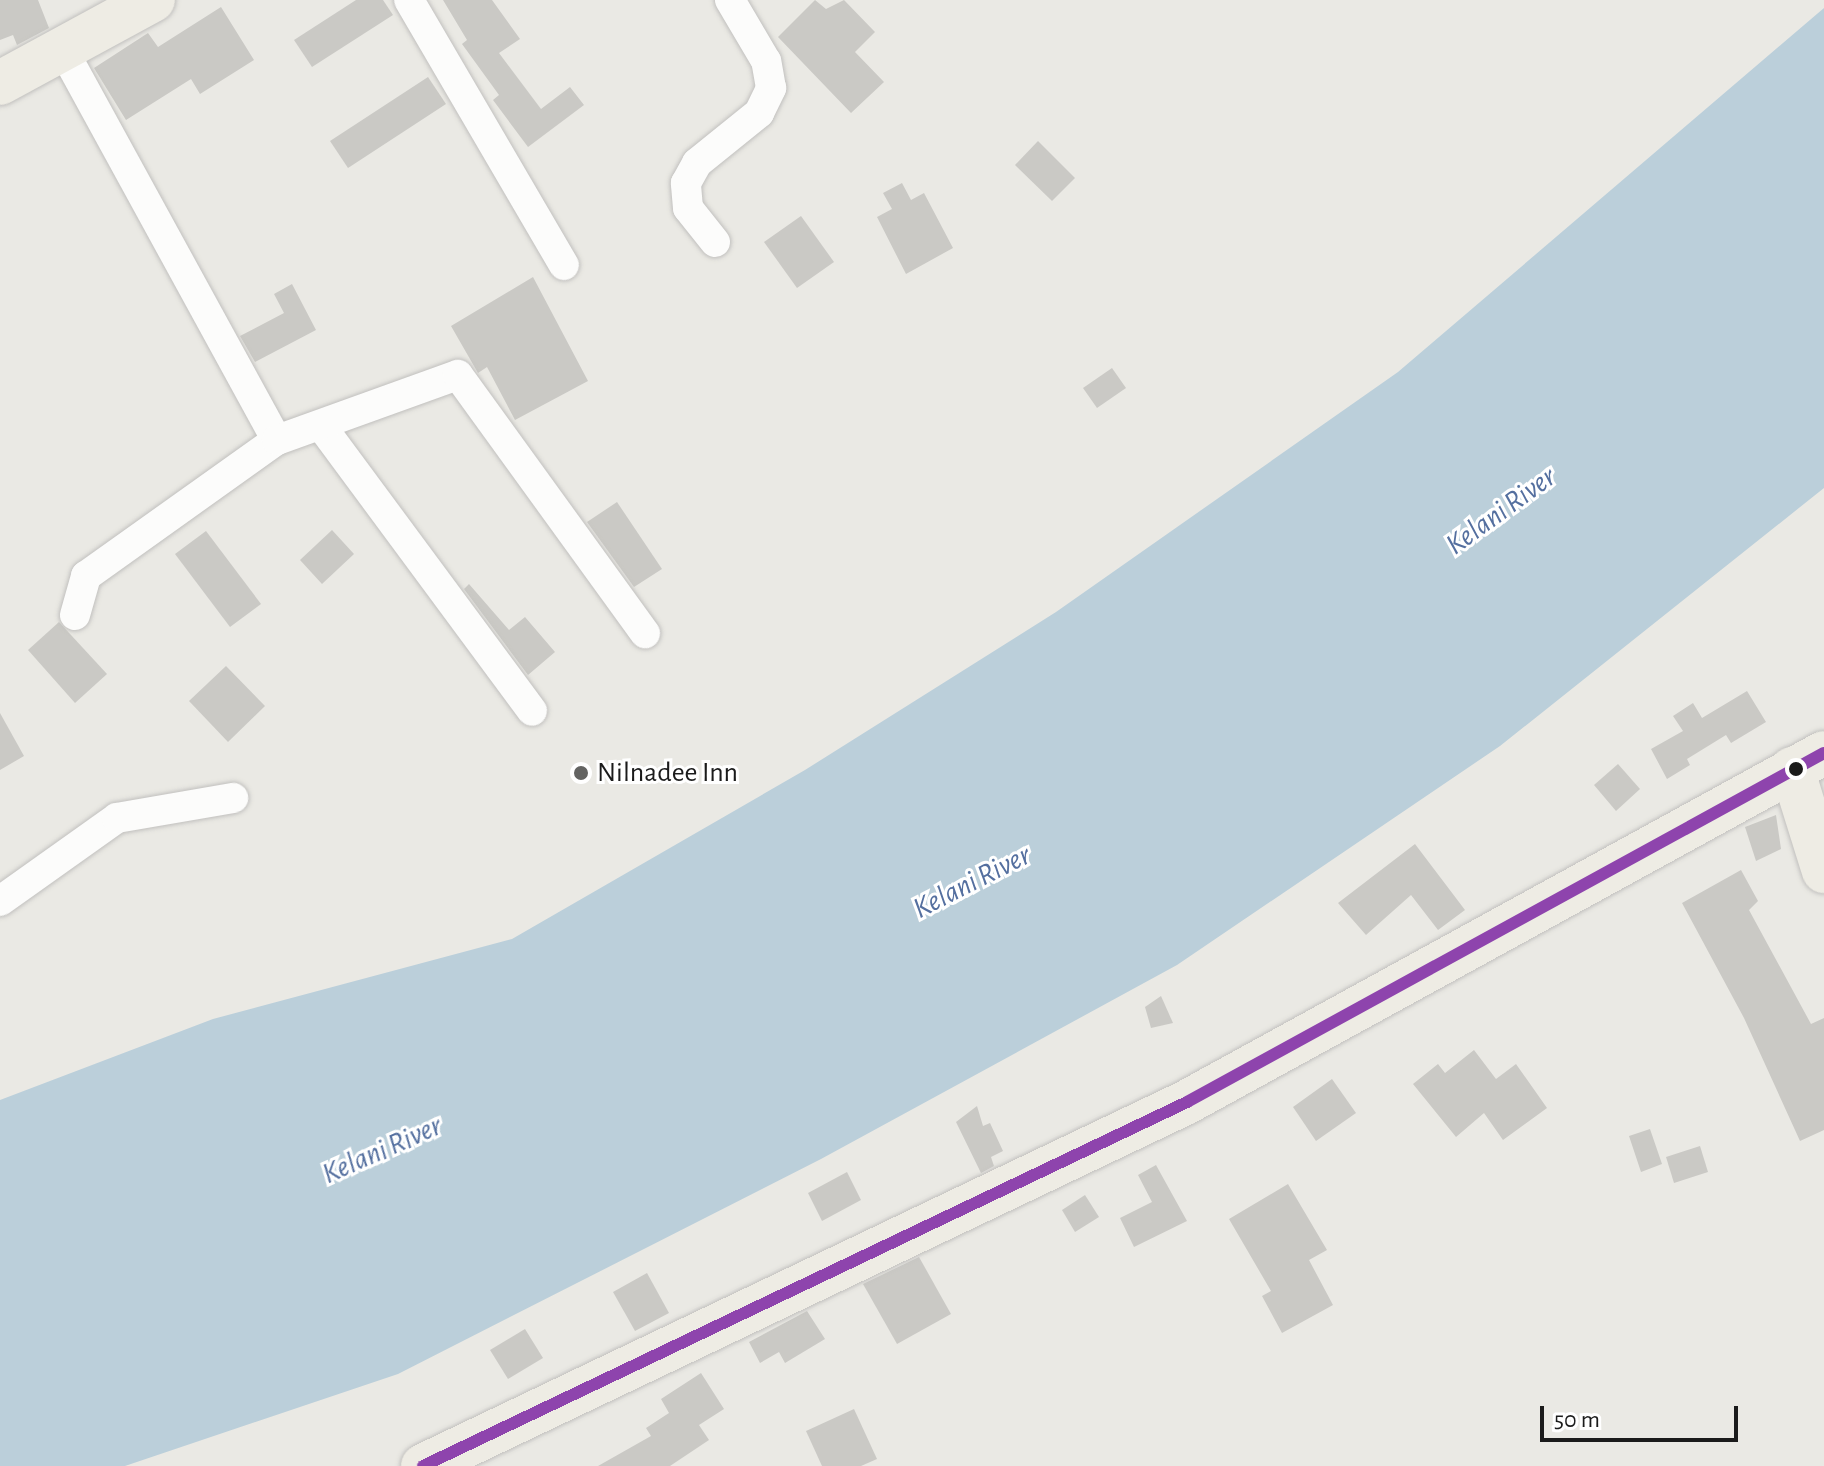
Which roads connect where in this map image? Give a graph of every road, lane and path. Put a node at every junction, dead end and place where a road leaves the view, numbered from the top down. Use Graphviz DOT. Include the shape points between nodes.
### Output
graph roads {
  1 [pos="153,0"];
  2 [pos="409,0"];
  3 [pos="730,0"];
  4 [pos="62,48"];
  5 [pos="0,83"];
  6 [pos="715,242"];
  7 [pos="564,265"];
  8 [pos="322,427"];
  9 [pos="277,440"];
  10 [pos="75,615"];
  11 [pos="645,633"];
  12 [pos="532,711"];
  13 [pos="1808,761"];
  14 [pos="233,798"];
  15 [pos="1824,871"];
  16 [pos="0,901"];
  17 [pos="423,1466"];
  1 -- 4 [label="main road"];
  2 -- 7 [label="street"];
  3 -- 6 [label="street" via="766,61 771,88 759,113 697,163 686,183 688,208"];
  4 -- 5 [label="main road"];
  4 -- 9 [label="street"];
  8 -- 9 [label="street"];
  8 -- 11 [label="street" via="458,375"];
  8 -- 12 [label="street"];
  9 -- 10 [label="street" via="86,576"];
  13 -- 15 [label="main road"];
  13 -- 17 [label="main road" via="1187,1102"];
  14 -- 16 [label="street" via="117,818"];
}
